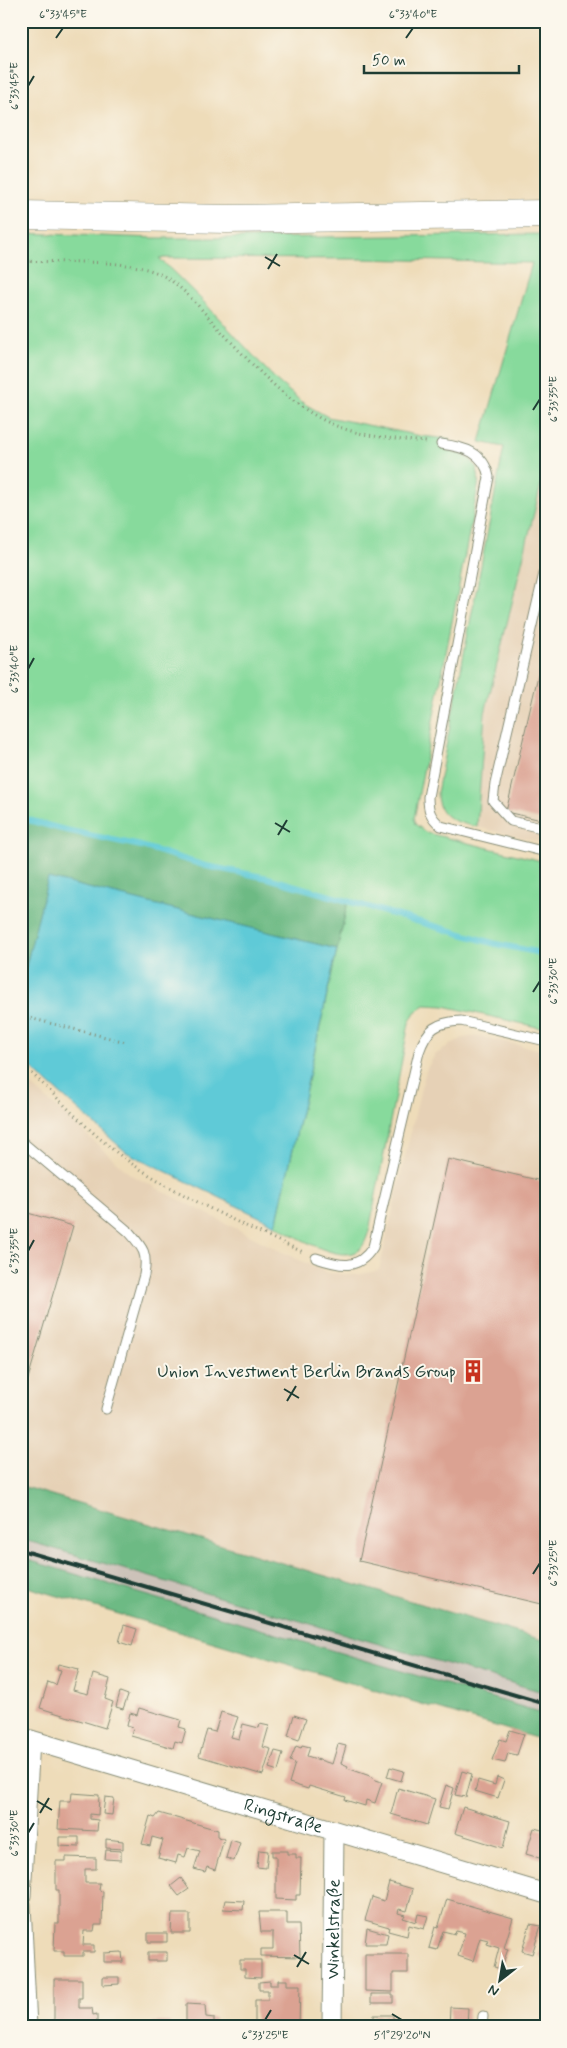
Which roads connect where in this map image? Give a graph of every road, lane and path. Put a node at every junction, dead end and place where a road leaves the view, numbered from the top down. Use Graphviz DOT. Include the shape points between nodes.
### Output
graph roads {
  1 [pos="546,214"];
  2 [pos="21,215"];
  3 [pos="21,261"];
  4 [pos="441,444"];
  5 [pos="546,565"];
  6 [pos="546,829"];
  7 [pos="546,852"];
  8 [pos="21,1016"];
  9 [pos="546,1040"];
  10 [pos="126,1042"];
  11 [pos="21,1063"];
  12 [pos="21,1141"];
  13 [pos="316,1258"];
  14 [pos="106,1409"];
  15 [pos="26,1738"];
  16 [pos="334,1831"];
  17 [pos="546,1894"];
  18 [pos="21,1896"];
  19 [pos="21,1905"];
  20 [pos="483,2016"];
  21 [pos="27,2027"];
  22 [pos="332,2027"];
  23 [pos="482,2027"];
  1 -- 2 [label="highway" via="227,220"];
  3 -- 4 [label="path" via="120,265 145,268 162,275 180,288 254,366 315,415 355,432"];
  4 -- 7 [label="lane" via="475,453 482,460 489,477 428,808 432,819 440,826"];
  5 -- 6 [label="lane" via="493,801 511,821"];
  8 -- 10 [label="path"];
  9 -- 13 [label="lane" via="461,1021 447,1021 434,1027 424,1039 420,1052 373,1247 367,1257 355,1264 335,1264"];
  11 -- 13 [label="path" via="111,1147 140,1169"];
  12 -- 14 [label="lane" via="130,1232 146,1255 144,1275"];
  15 -- 16 [label="street, Ringstraße"];
  15 -- 18 [label="street"];
  16 -- 17 [label="street, Ringstraße"];
  16 -- 22 [label="street, Winkelstraße"];
  19 -- 21 [label="street"];
  20 -- 23 [label="lane"];
}
